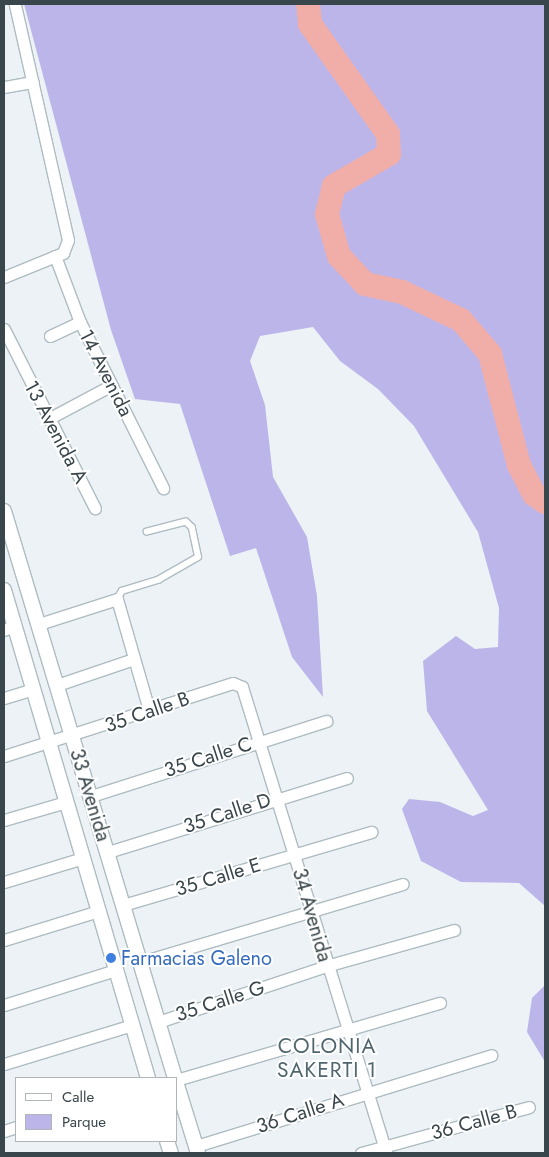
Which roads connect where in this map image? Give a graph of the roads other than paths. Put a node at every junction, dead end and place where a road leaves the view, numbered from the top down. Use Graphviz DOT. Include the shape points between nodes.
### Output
graph roads {
  1 [pos="15,4"];
  2 [pos="33,82"];
  3 [pos="4,87"];
  4 [pos="55,256"];
  5 [pos="4,277"];
  6 [pos="80,322"];
  7 [pos="4,329"];
  8 [pos="50,336"];
  9 [pos="112,385"];
  10 [pos="48,419"];
  11 [pos="163,488"];
  12 [pos="95,508"];
  13 [pos="4,511"];
  14 [pos="147,532"];
  15 [pos="4,590"];
  16 [pos="117,599"];
  17 [pos="39,624"];
  18 [pos="9,628"];
  19 [pos="134,660"];
  20 [pos="233,683"];
  21 [pos="57,685"];
  22 [pos="33,689"];
  23 [pos="4,698"];
  24 [pos="150,710"];
  25 [pos="326,721"];
  26 [pos="73,737"];
  27 [pos="258,740"];
  28 [pos="49,744"];
  29 [pos="4,756"];
  30 [pos="347,778"];
  31 [pos="91,796"];
  32 [pos="276,797"];
  33 [pos="66,802"];
  34 [pos="4,820"];
  35 [pos="371,832"];
  36 [pos="108,852"];
  37 [pos="294,854"];
  38 [pos="83,858"];
  39 [pos="4,882"];
  40 [pos="403,884"];
  41 [pos="123,905"];
  42 [pos="310,909"];
  43 [pos="98,912"];
  44 [pos="454,930"];
  45 [pos="4,940"];
  46 [pos="141,962"];
  47 [pos="326,966"];
  48 [pos="116,970"];
  49 [pos="440,1003"];
  50 [pos="4,1005"];
  51 [pos="158,1022"];
  52 [pos="132,1025"];
  53 [pos="348,1028"];
  54 [pos="491,1055"];
  55 [pos="4,1064"];
  56 [pos="148,1077"];
  57 [pos="175,1077"];
  58 [pos="178,1079"];
  59 [pos="178,1087"];
  60 [pos="366,1091"];
  61 [pos="528,1107"];
  62 [pos="197,1150"];
  63 [pos="385,1150"];
  64 [pos="361,1153"];
  1 -- 2 [label="street"];
  2 -- 3 [label="street"];
  2 -- 4 [label="street" via="68,240 67,248"];
  4 -- 5 [label="street"];
  4 -- 6 [label="street, 14 Avenida"];
  6 -- 8 [label="street"];
  6 -- 9 [label="street, 14 Avenida"];
  7 -- 10 [label="street, 13 Avenida A"];
  9 -- 10 [label="street"];
  9 -- 11 [label="street, 14 Avenida"];
  10 -- 12 [label="street, 13 Avenida A"];
  13 -- 17 [label="street, 33 Avenida"];
  14 -- 16 [label="lane" via="186,522 192,528 198,557 163,578 122,592"];
  15 -- 18 [label="street, 33 Avenida"];
  16 -- 17 [label="street"];
  16 -- 19 [label="street"];
  17 -- 21 [label="street, 33 Avenida"];
  18 -- 22 [label="street, 33 Avenida"];
  19 -- 21 [label="street"];
  19 -- 24 [label="street"];
  20 -- 24 [label="street, 35 Calle B"];
  20 -- 27 [label="street, 34 Avenida" via="244,690"];
  21 -- 26 [label="street, 33 Avenida"];
  22 -- 23 [label="street"];
  22 -- 28 [label="street, 33 Avenida"];
  24 -- 26 [label="street, 35 Calle B"];
  25 -- 27 [label="street, 35 Calle C"];
  26 -- 28 [label="street, 35 Calle B"];
  26 -- 31 [label="street, 33 Avenida"];
  27 -- 31 [label="street, 35 Calle C"];
  27 -- 32 [label="street, 34 Avenida"];
  28 -- 29 [label="street, 35 Calle B"];
  28 -- 33 [label="street, 33 Avenida"];
  30 -- 32 [label="street, 35 Calle D"];
  31 -- 36 [label="street, 33 Avenida"];
  32 -- 36 [label="street, 35 Calle D"];
  32 -- 37 [label="street, 34 Avenida"];
  33 -- 34 [label="street"];
  33 -- 38 [label="street, 33 Avenida"];
  35 -- 37 [label="street, 35 Calle E"];
  36 -- 41 [label="street, 33 Avenida"];
  37 -- 41 [label="street, 35 Calle E"];
  37 -- 42 [label="street, 34 Avenida"];
  38 -- 39 [label="street"];
  38 -- 43 [label="street, 33 Avenida"];
  40 -- 42 [label="street"];
  41 -- 46 [label="street, 33 Avenida"];
  42 -- 46 [label="street"];
  42 -- 47 [label="street, 34 Avenida"];
  43 -- 45 [label="street"];
  43 -- 48 [label="street, 33 Avenida"];
  44 -- 47 [label="street, 35 Calle G"];
  46 -- 51 [label="street, 33 Avenida"];
  47 -- 51 [label="street, 35 Calle G"];
  47 -- 53 [label="street, 34 Avenida"];
  48 -- 50 [label="street"];
  48 -- 52 [label="street, 33 Avenida"];
  49 -- 53 [label="street"];
  51 -- 57 [label="street, 33 Avenida"];
  52 -- 55 [label="street"];
  52 -- 56 [label="street, 33 Avenida"];
  53 -- 58 [label="street"];
  53 -- 60 [label="street, 34 Avenida"];
  54 -- 60 [label="street, 36 Calle A"];
  59 -- 62 [label="street, 33 Avenida"];
  60 -- 62 [label="street, 36 Calle A"];
  60 -- 63 [label="street, 34 Avenida"];
  61 -- 63 [label="street, 36 Calle B"];
  63 -- 64 [label="street, 36 Calle B"];
}
